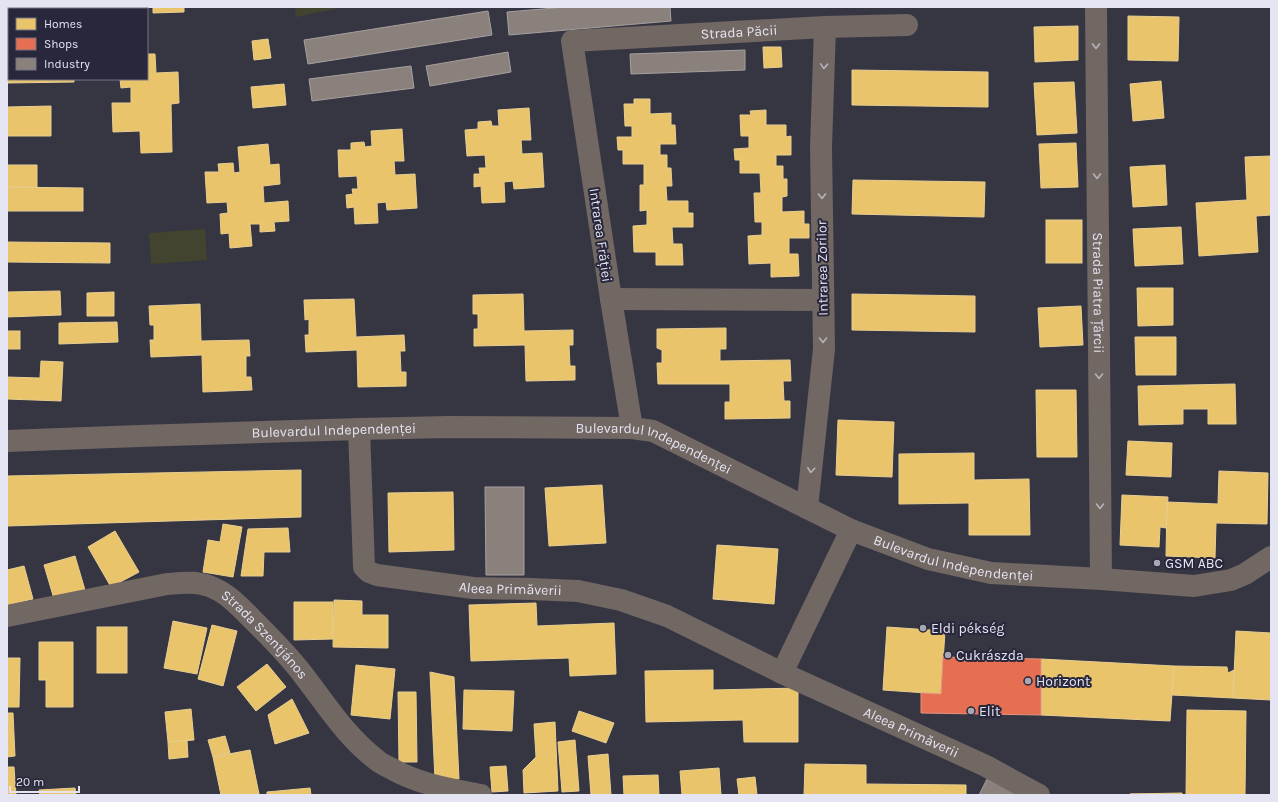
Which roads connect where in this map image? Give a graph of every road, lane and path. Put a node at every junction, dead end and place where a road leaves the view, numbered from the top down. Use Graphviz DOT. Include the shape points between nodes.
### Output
graph roads {
  1 [pos="1096,7"];
  2 [pos="907,24"];
  3 [pos="825,28"];
  4 [pos="572,41"];
  5 [pos="611,300"];
  6 [pos="823,300"];
  7 [pos="358,428"];
  8 [pos="632,428"];
  9 [pos="7,441"];
  10 [pos="806,508"];
  11 [pos="851,530"];
  12 [pos="1271,557"];
  13 [pos="1101,579"];
  14 [pos="7,616"];
  15 [pos="782,673"];
  16 [pos="481,795"];
  17 [pos="1039,795"];
  1 -- 13 [label="street, Strada Piatra Țărcii, one-way"];
  2 -- 3 [label="street, Strada Păcii"];
  3 -- 4 [label="street, Strada Păcii"];
  3 -- 6 [label="street, Intrarea Zorilor, one-way" via="821,147"];
  4 -- 5 [label="street, Intrarea Frăției"];
  5 -- 6 [label="street"];
  5 -- 8 [label="street, Intrarea Frăției"];
  6 -- 10 [label="street, Intrarea Zorilor, one-way" via="824,349"];
  7 -- 8 [label="street, Bulevardul Independenței"];
  7 -- 9 [label="street, Bulevardul Independenței"];
  7 -- 15 [label="street, Aleea Primăverii" via="364,567 369,572 473,588 578,591 621,600 667,616"];
  8 -- 10 [label="street, Bulevardul Independenței" via="653,431"];
  10 -- 11 [label="street, Bulevardul Independenței"];
  11 -- 13 [label="street, Bulevardul Independenței" via="928,559 991,573"];
  11 -- 15 [label="street"];
  12 -- 13 [label="street, Bulevardul Independenței" via="1231,580 1194,586"];
  14 -- 16 [label="street, Strada Szentjános" via="167,584 190,583 209,586 233,600 279,646 344,730 379,762 406,777"];
  15 -- 17 [label="street, Aleea Primăverii" via="986,766"];
}
